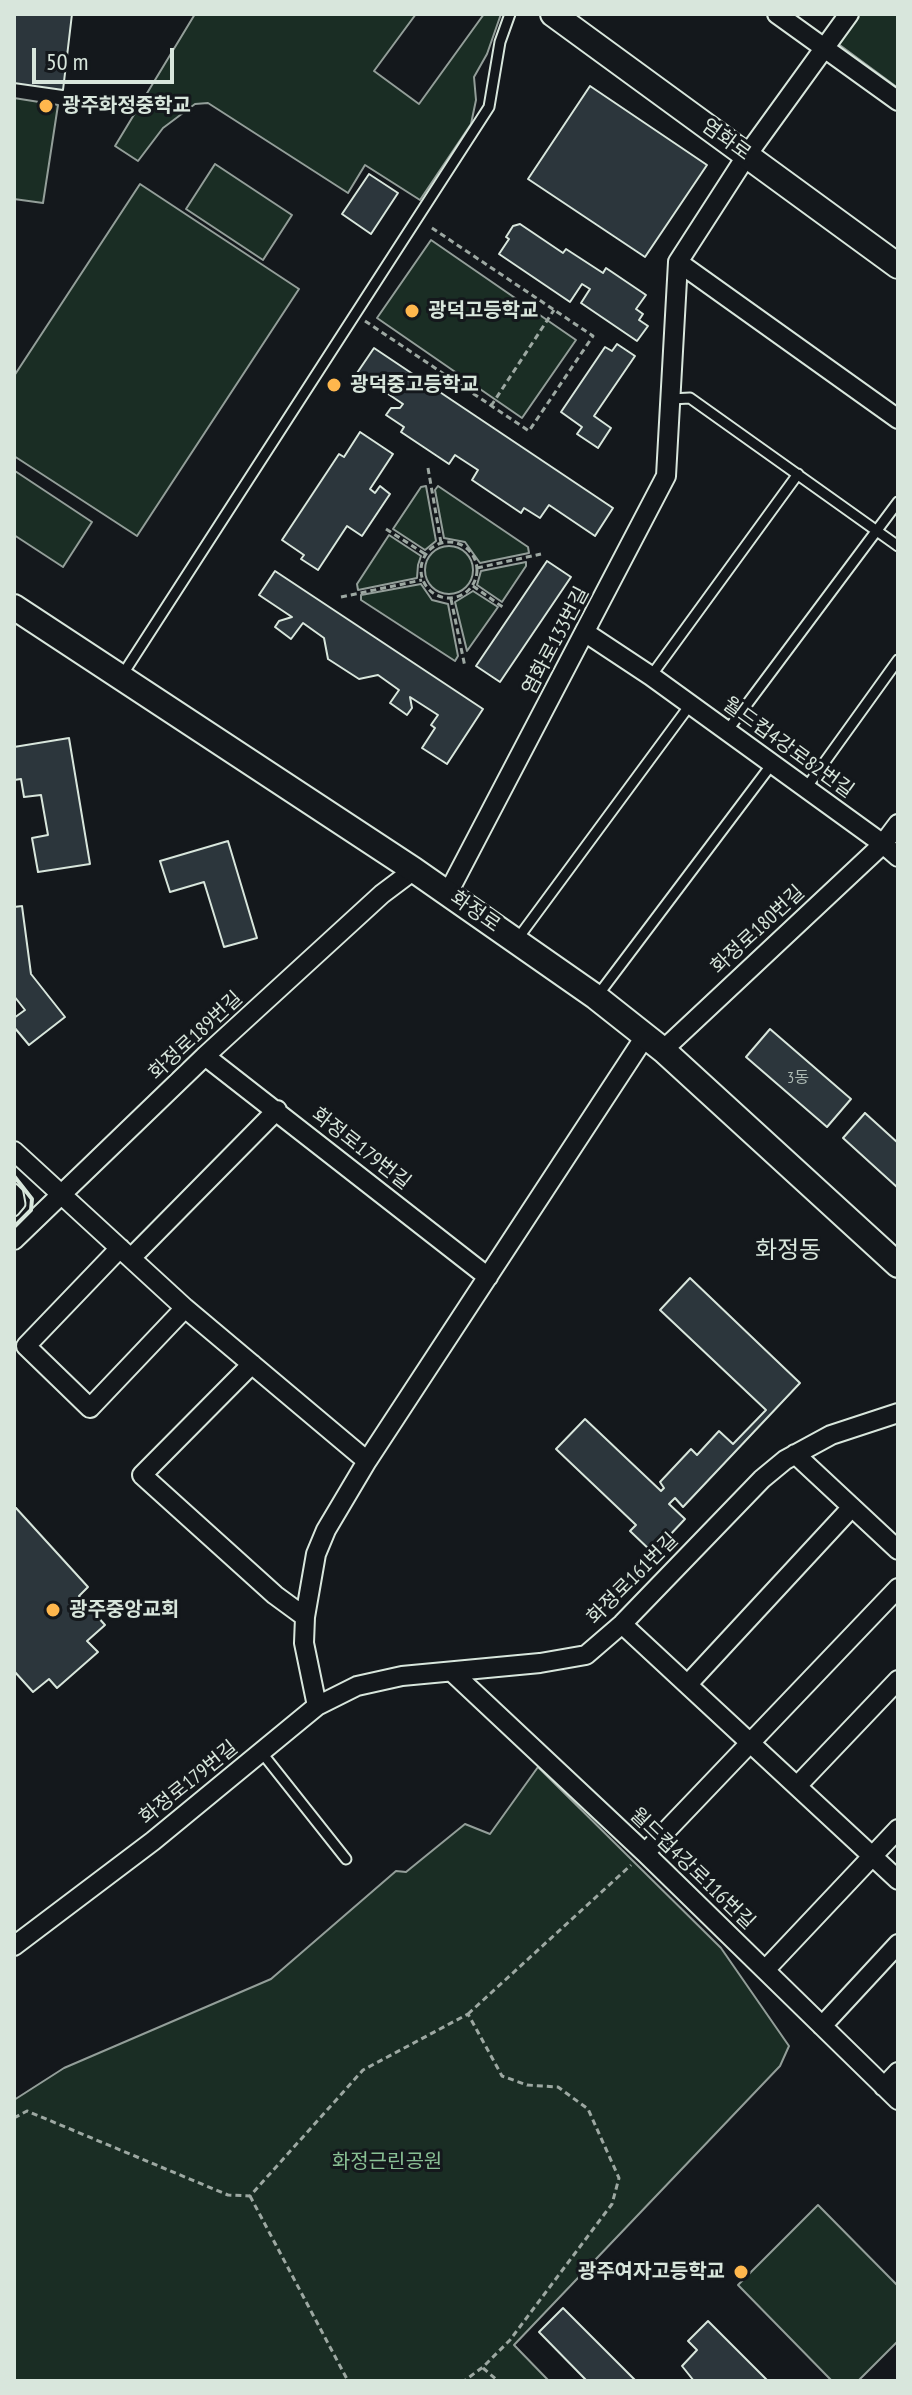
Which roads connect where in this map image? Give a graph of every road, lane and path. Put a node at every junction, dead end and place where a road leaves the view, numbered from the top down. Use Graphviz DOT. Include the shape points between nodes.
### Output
graph roads {
  1 [pos="510,14"];
  2 [pos="553,14"];
  3 [pos="777,14"];
  4 [pos="849,14"];
  5 [pos="825,48"];
  6 [pos="898,101"];
  7 [pos="747,155"];
  8 [pos="417,218"];
  9 [pos="678,262"];
  10 [pos="898,266"];
  11 [pos="554,310"];
  12 [pos="355,314"];
  13 [pos="671,399"];
  14 [pos="491,406"];
  15 [pos="898,419"];
  16 [pos="428,468"];
  17 [pos="798,474"];
  18 [pos="898,502"];
  19 [pos="386,529"];
  20 [pos="877,530"];
  21 [pos="441,543"];
  22 [pos="898,546"];
  23 [pos="425,554"];
  24 [pos="541,554"];
  25 [pos="477,568"];
  26 [pos="422,580"];
  27 [pos="473,586"];
  28 [pos="341,597"];
  29 [pos="451,599"];
  30 [pos="14,607"];
  31 [pos="504,608"];
  32 [pos="586,633"];
  33 [pos="898,660"];
  34 [pos="465,667"];
  35 [pos="651,676"];
  36 [pos="121,677"];
  37 [pos="690,705"];
  38 [pos="727,731"];
  39 [pos="772,764"];
  40 [pos="806,788"];
  41 [pos="898,824"];
  42 [pos="883,844"];
  43 [pos="898,857"];
  44 [pos="414,870"];
  45 [pos="448,893"];
  46 [pos="516,941"];
  47 [pos="596,997"];
  48 [pos="654,1042"];
  49 [pos="205,1056"];
  50 [pos="277,1110"];
  51 [pos="14,1151"];
  52 [pos="14,1189"];
  53 [pos="62,1194"];
  54 [pos="14,1211"];
  55 [pos="14,1240"];
  56 [pos="126,1253"];
  57 [pos="898,1265"];
  58 [pos="488,1277"];
  59 [pos="185,1308"];
  60 [pos="252,1364"];
  61 [pos="898,1413"];
  62 [pos="795,1454"];
  63 [pos="367,1461"];
  64 [pos="852,1507"];
  65 [pos="898,1550"];
  66 [pos="898,1588"];
  67 [pos="305,1617"];
  68 [pos="622,1624"];
  69 [pos="452,1672"];
  70 [pos="898,1680"];
  71 [pos="688,1684"];
  72 [pos="317,1706"];
  73 [pos="752,1743"];
  74 [pos="262,1753"];
  75 [pos="798,1785"];
  76 [pos="898,1829"];
  77 [pos="645,1853"];
  78 [pos="872,1856"];
  79 [pos="346,1859"];
  80 [pos="898,1880"];
  81 [pos="898,1944"];
  82 [pos="14,1945"];
  83 [pos="765,1970"];
  84 [pos="468,2014"];
  85 [pos="822,2026"];
  86 [pos="898,2072"];
  87 [pos="884,2087"];
  88 [pos="898,2100"];
  89 [pos="14,2118"];
  90 [pos="250,2196"];
  91 [pos="483,2367"];
  92 [pos="348,2381"];
  93 [pos="464,2381"];
  94 [pos="498,2381"];
  1 -- 8 [label="lane" via="489,107"];
  2 -- 7 [label="street, 염화로"];
  3 -- 5 [label="street"];
  4 -- 5 [label="street, 염화로133번길"];
  5 -- 6 [label="street"];
  5 -- 7 [label="street, 염화로133번길"];
  7 -- 9 [label="street, 염화로133번길"];
  7 -- 10 [label="street, 염화로"];
  8 -- 11 [label="path"];
  8 -- 12 [label="lane"];
  9 -- 13 [label="street, 염화로133번길"];
  9 -- 15 [label="street"];
  11 -- 14 [label="path"];
  11 -- 14 [label="path" via="593,336 529,431"];
  12 -- 14 [label="path"];
  12 -- 36 [label="lane"];
  13 -- 17 [label="lane" via="690,398"];
  13 -- 32 [label="street, 염화로133번길" via="666,476"];
  16 -- 21 [label="path"];
  17 -- 20 [label="lane"];
  17 -- 35 [label="lane"];
  18 -- 20 [label="lane"];
  19 -- 23 [label="path"];
  20 -- 22 [label="lane"];
  20 -- 38 [label="lane"];
  21 -- 23 [label="path"];
  21 -- 25 [label="path" via="465,547"];
  23 -- 26 [label="path"];
  24 -- 25 [label="path"];
  25 -- 27 [label="path"];
  26 -- 28 [label="path"];
  26 -- 29 [label="path" via="433,594"];
  27 -- 29 [label="path"];
  27 -- 31 [label="path"];
  29 -- 34 [label="path"];
  30 -- 36 [label="street, 화정로"];
  32 -- 35 [label="street, 월드컵4강로82번길"];
  32 -- 45 [label="street, 염화로133번길"];
  33 -- 40 [label="lane"];
  35 -- 37 [label="street, 월드컵4강로82번길"];
  36 -- 44 [label="street, 화정로"];
  37 -- 38 [label="street, 월드컵4강로82번길"];
  37 -- 46 [label="lane"];
  38 -- 39 [label="street, 월드컵4강로82번길"];
  39 -- 40 [label="street, 월드컵4강로82번길"];
  39 -- 47 [label="lane"];
  40 -- 42 [label="street, 월드컵4강로82번길"];
  41 -- 42 [label="street, 화정로180번길"];
  42 -- 43 [label="street, 월드컵4강로82번길"];
  42 -- 48 [label="street, 화정로180번길"];
  44 -- 45 [label="street, 화정로"];
  44 -- 49 [label="street, 화정로189번길"];
  45 -- 46 [label="street, 화정로"];
  46 -- 47 [label="street, 화정로"];
  47 -- 48 [label="street, 화정로"];
  48 -- 57 [label="street, 화정로"];
  48 -- 58 [label="street"];
  49 -- 50 [label="street, 화정로179번길"];
  49 -- 53 [label="street, 화정로189번길"];
  50 -- 56 [label="street"];
  50 -- 58 [label="street, 화정로179번길"];
  51 -- 53 [label="street"];
  52 -- 54 [label="lane" via="20,1204"];
  53 -- 55 [label="street, 화정로189번길"];
  53 -- 56 [label="street"];
  56 -- 59 [label="street"];
  56 -- 59 [label="street" via="26,1346 90,1408"];
  58 -- 63 [label="street"];
  59 -- 60 [label="street"];
  60 -- 63 [label="street"];
  60 -- 67 [label="street" via="142,1475"];
  61 -- 62 [label="street, 화정로161번길" via="831,1435"];
  62 -- 64 [label="street"];
  62 -- 68 [label="street, 화정로161번길" via="762,1479"];
  63 -- 67 [label="street" via="316,1554"];
  64 -- 65 [label="street"];
  64 -- 71 [label="street"];
  66 -- 73 [label="street"];
  67 -- 72 [label="street" via="304,1643"];
  68 -- 69 [label="street, 화정로161번길" via="586,1655"];
  68 -- 71 [label="street"];
  69 -- 72 [label="street, 화정로161번길" via="357,1686"];
  69 -- 77 [label="street, 월드컵4강로116번길"];
  70 -- 75 [label="street"];
  71 -- 73 [label="street"];
  72 -- 74 [label="street, 화정로179번길"];
  73 -- 75 [label="street"];
  73 -- 77 [label="street"];
  74 -- 79 [label="lane"];
  74 -- 82 [label="street, 화정로179번길"];
  75 -- 78 [label="street"];
  76 -- 78 [label="street"];
  77 -- 83 [label="street, 월드컵4강로116번길"];
  77 -- 84 [label="path"];
  78 -- 80 [label="street"];
  78 -- 83 [label="street"];
  81 -- 85 [label="street"];
  83 -- 85 [label="street, 월드컵4강로116번길"];
  84 -- 90 [label="path" via="363,2070"];
  84 -- 91 [label="path" via="502,2076 527,2085 558,2087 588,2109 619,2178 612,2204 510,2340"];
  85 -- 87 [label="street, 월드컵4강로116번길"];
  86 -- 87 [label="street"];
  87 -- 88 [label="street, 월드컵4강로116번길"];
  89 -- 90 [label="path" via="27,2111 228,2195"];
  90 -- 92 [label="path"];
  91 -- 93 [label="path"];
  91 -- 94 [label="path"];
}
